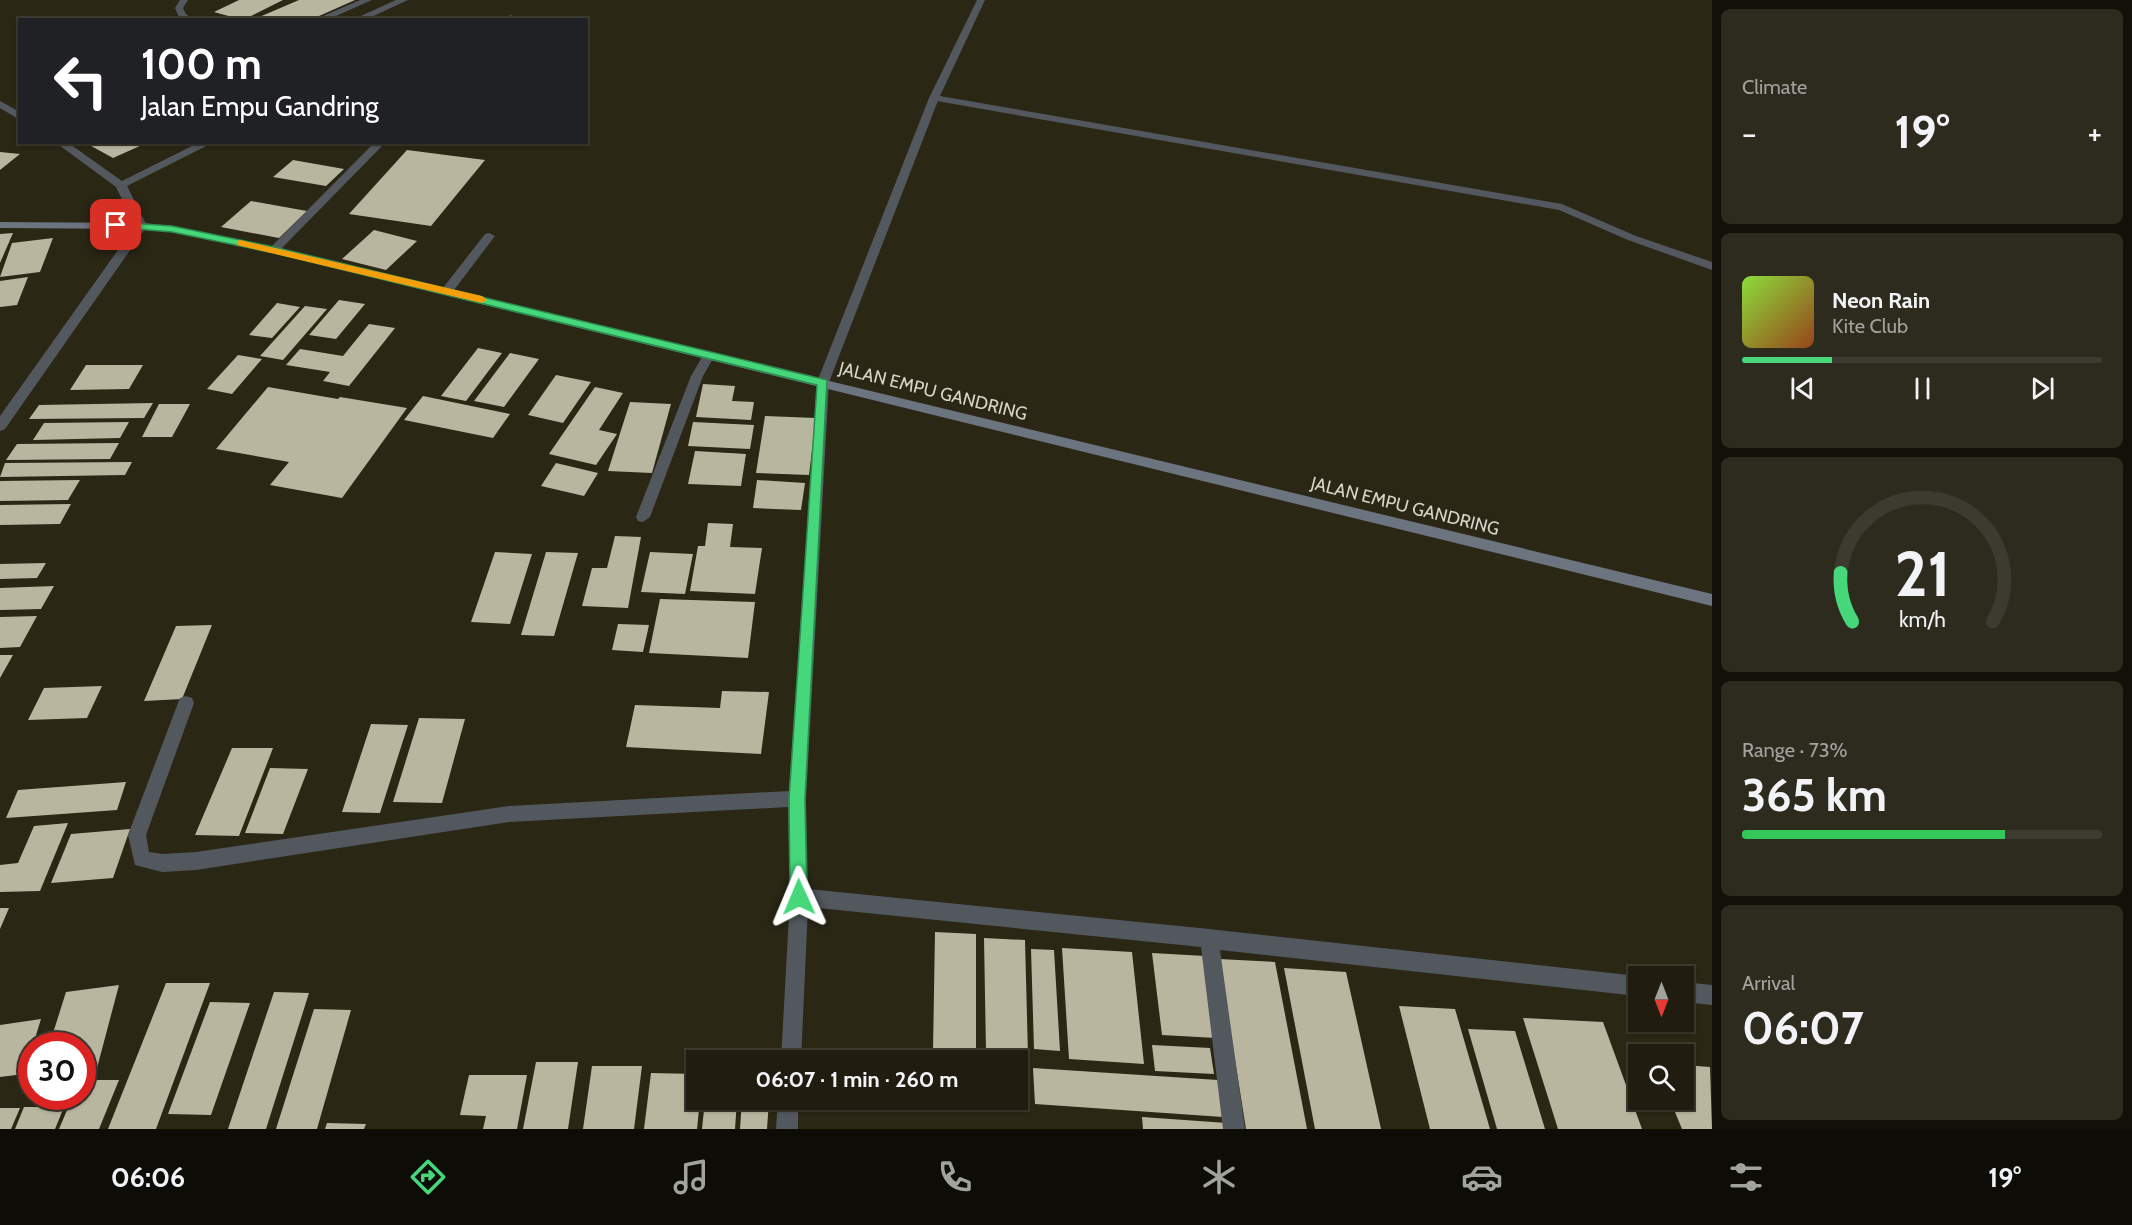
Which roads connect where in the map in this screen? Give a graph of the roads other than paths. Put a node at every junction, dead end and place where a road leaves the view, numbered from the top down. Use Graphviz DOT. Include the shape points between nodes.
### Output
graph roads {
  1 [pos="184,0"];
  2 [pos="368,0"];
  3 [pos="404,0"];
  4 [pos="981,0"];
  5 [pos="187,18"];
  6 [pos="323,18"];
  7 [pos="361,18"];
  8 [pos="934,98"];
  9 [pos="0,104"];
  10 [pos="18,116"];
  11 [pos="63,144"];
  12 [pos="205,144"];
  13 [pos="379,144"];
  14 [pos="121,185"];
  15 [pos="0,225"];
  16 [pos="141,226"];
  17 [pos="489,236"];
  18 [pos="274,250"];
  19 [pos="1712,266"];
  20 [pos="447,291"];
  21 [pos="709,355"];
  22 [pos="823,382"];
  23 [pos="0,426"];
  24 [pos="644,517"];
  25 [pos="1712,600"];
  26 [pos="186,703"];
  27 [pos="797,799"];
  28 [pos="799,897"];
  29 [pos="1209,938"];
  30 [pos="1628,985"];
  31 [pos="1694,993"];
  32 [pos="1712,995"];
  33 [pos="791,1050"];
  34 [pos="788,1110"];
  35 [pos="787,1129"];
  36 [pos="1234,1129"];
  1 -- 5 [label="street" via="180,8"];
  2 -- 6 [label="street"];
  3 -- 7 [label="street"];
  4 -- 8 [label="street"];
  8 -- 19 [label="street" via="1562,207 1632,238"];
  8 -- 22 [label="street"];
  9 -- 10 [label="street"];
  11 -- 14 [label="street"];
  12 -- 14 [label="street"];
  13 -- 18 [label="street"];
  14 -- 16 [label="street"];
  15 -- 16 [label="main road, JALAN EMPU GANDRING"];
  16 -- 18 [label="main road, JALAN EMPU GANDRING"];
  16 -- 23 [label="street"];
  17 -- 20 [label="street"];
  18 -- 20 [label="main road, JALAN EMPU GANDRING"];
  20 -- 21 [label="main road, JALAN EMPU GANDRING"];
  21 -- 22 [label="main road, JALAN EMPU GANDRING"];
  21 -- 24 [label="street" via="697,376"];
  22 -- 25 [label="main road, JALAN EMPU GANDRING"];
  22 -- 27 [label="street"];
  26 -- 27 [label="street" via="137,835 141,860 196,861 509,814"];
  27 -- 28 [label="street"];
  28 -- 29 [label="street"];
  28 -- 33 [label="street"];
  29 -- 30 [label="street"];
  29 -- 36 [label="street"];
  31 -- 32 [label="street"];
  34 -- 35 [label="street"];
}
